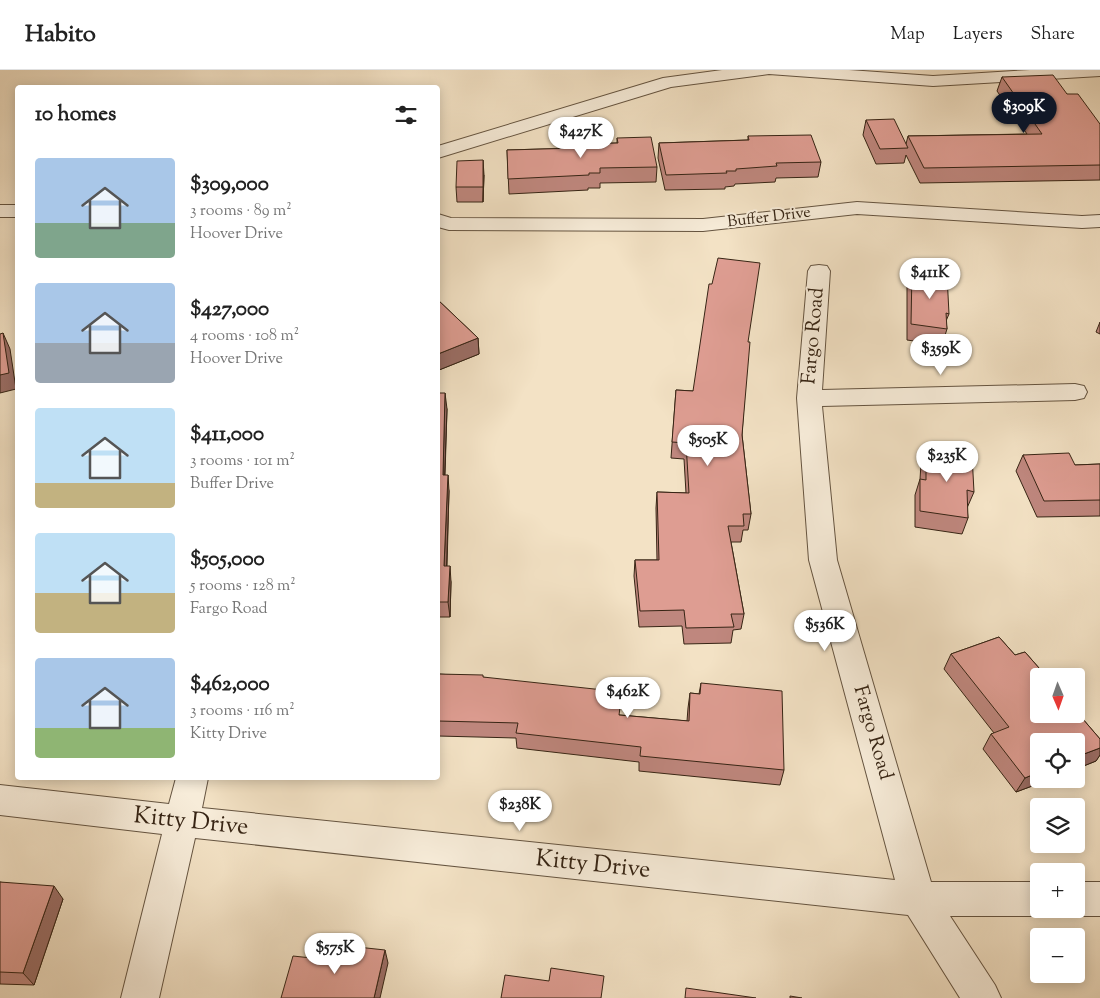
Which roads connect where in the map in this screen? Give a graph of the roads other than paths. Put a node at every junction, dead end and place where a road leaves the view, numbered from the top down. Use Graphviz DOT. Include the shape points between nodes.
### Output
graph roads {
  1 [pos="763,70"];
  2 [pos="775,70"];
  3 [pos="1100,72"];
  4 [pos="440,151"];
  5 [pos="0,211"];
  6 [pos="15,211"];
  7 [pos="440,221"];
  8 [pos="1100,221"];
  9 [pos="819,271"];
  10 [pos="1075,392"];
  11 [pos="809,398"];
  12 [pos="191,780"];
  13 [pos="0,800"];
  14 [pos="180,821"];
  15 [pos="918,899"];
  16 [pos="1030,899"];
  17 [pos="1085,899"];
  18 [pos="1100,899"];
  19 [pos="140,998"];
  20 [pos="982,998"];
  1 -- 4 [label="street" via="669,82"];
  2 -- 3 [label="street" via="933,80"];
  5 -- 6 [label="street"];
  7 -- 8 [label="street, Buffer Drive" via="449,224 703,225 857,208"];
  9 -- 11 [label="street, Fargo Road"];
  10 -- 11 [label="street"];
  11 -- 15 [label="street, Fargo Road" via="823,560"];
  12 -- 14 [label="street"];
  13 -- 14 [label="street, Kitty Drive"];
  14 -- 15 [label="street, Kitty Drive"];
  14 -- 19 [label="street"];
  15 -- 16 [label="street, Kitty Drive"];
  15 -- 20 [label="street, Fargo Road"];
  17 -- 18 [label="street"];
}
